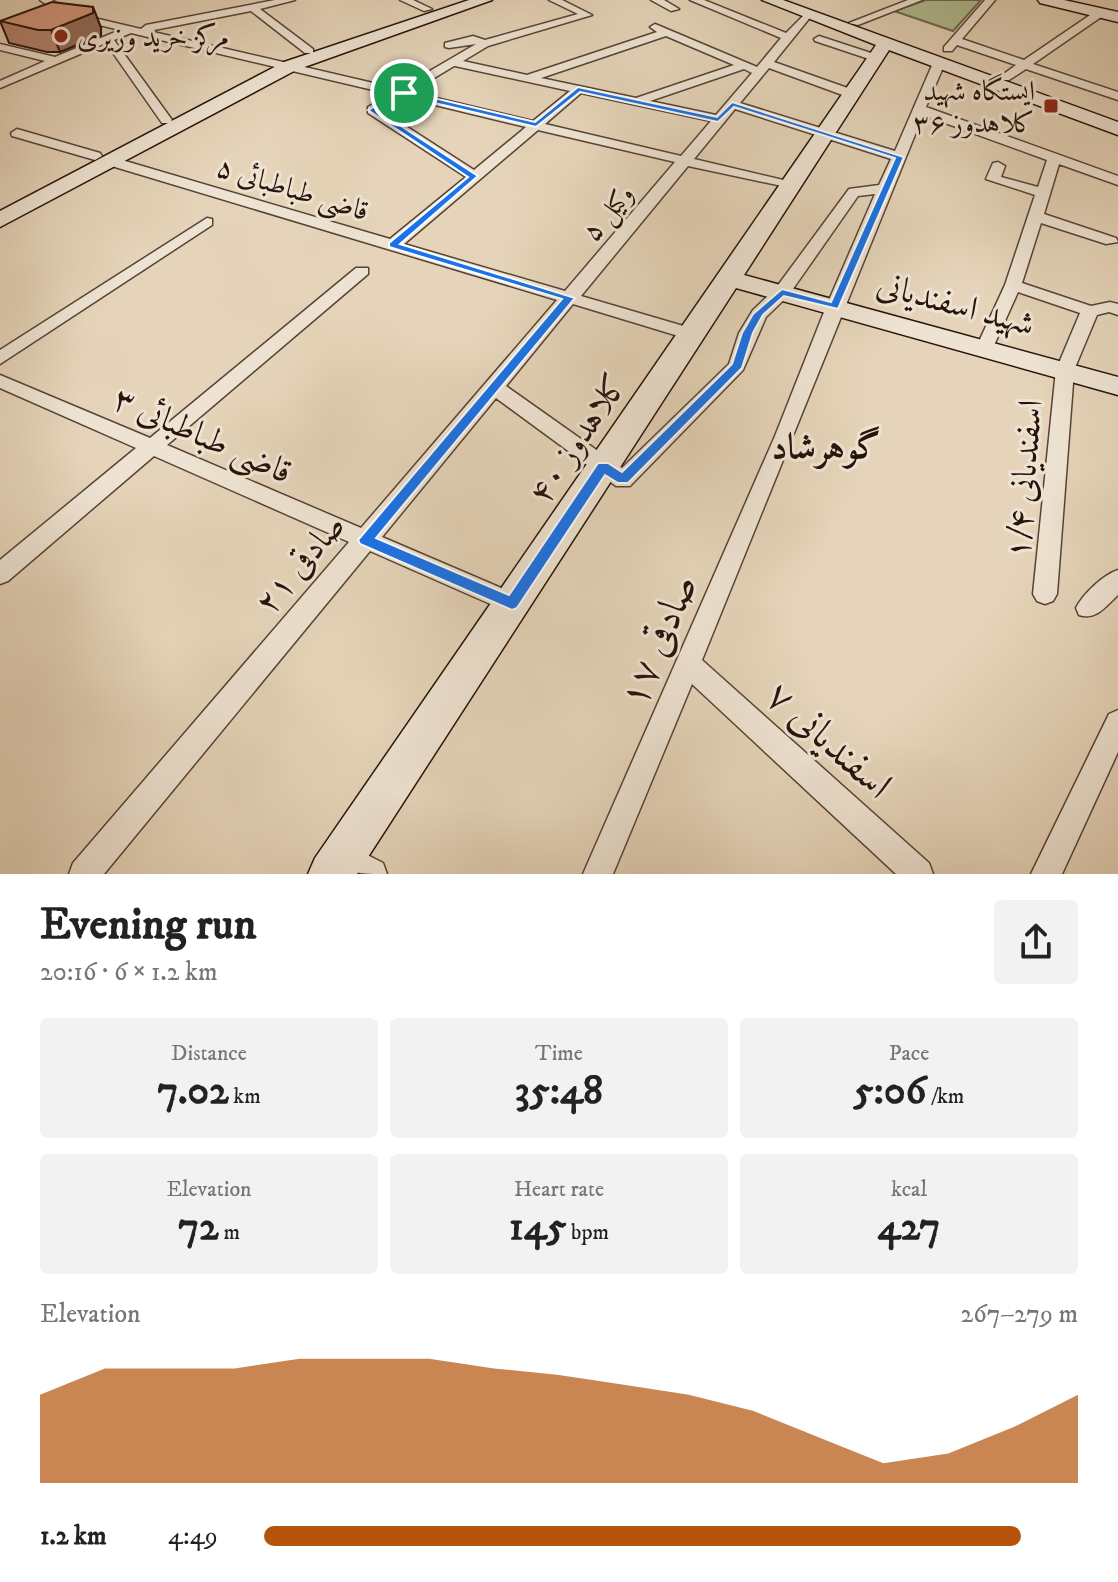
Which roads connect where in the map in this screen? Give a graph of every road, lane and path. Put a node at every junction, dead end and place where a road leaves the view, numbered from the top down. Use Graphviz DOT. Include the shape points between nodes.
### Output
graph roads {
  1 [pos="45,0"];
  2 [pos="290,0"];
  3 [pos="405,0"];
  4 [pos="458,0"];
  5 [pos="485,0"];
  6 [pos="554,0"];
  7 [pos="593,0"];
  8 [pos="656,0"];
  9 [pos="695,0"];
  10 [pos="769,0"];
  11 [pos="793,0"];
  12 [pos="884,0"];
  13 [pos="917,0"];
  14 [pos="990,0"];
  15 [pos="1045,0"];
  16 [pos="901,6"];
  17 [pos="252,7"];
  18 [pos="1098,8"];
  19 [pos="427,9"];
  20 [pos="674,9"];
  21 [pos="577,10"];
  22 [pos="66,14"];
  23 [pos="807,15"];
  24 [pos="1118,17"];
  25 [pos="53,19"];
  26 [pos="854,23"];
  27 [pos="647,24"];
  28 [pos="499,27"];
  29 [pos="135,29"];
  30 [pos="666,32"];
  31 [pos="13,35"];
  32 [pos="787,37"];
  33 [pos="108,39"];
  34 [pos="819,39"];
  35 [pos="0,40"];
  36 [pos="956,41"];
  37 [pos="484,44"];
  38 [pos="449,45"];
  39 [pos="0,47"];
  40 [pos="309,51"];
  41 [pos="881,51"];
  42 [pos="941,59"];
  43 [pos="57,61"];
  44 [pos="455,63"];
  45 [pos="284,64"];
  46 [pos="1025,65"];
  47 [pos="743,66"];
  48 [pos="763,68"];
  49 [pos="1005,78"];
  50 [pos="527,79"];
  51 [pos="0,85"];
  52 [pos="578,90"];
  53 [pos="404,93"];
  54 [pos="852,94"];
  55 [pos="1118,96"];
  56 [pos="635,102"];
  57 [pos="732,104"];
  58 [pos="919,109"];
  59 [pos="1118,118"];
  60 [pos="718,119"];
  61 [pos="166,120"];
  62 [pos="536,125"];
  63 [pos="1118,129"];
  64 [pos="17,133"];
  65 [pos="825,134"];
  66 [pos="900,157"];
  67 [pos="1055,157"];
  68 [pos="102,158"];
  69 [pos="685,160"];
  70 [pos="998,166"];
  71 [pos="474,176"];
  72 [pos="791,186"];
  73 [pos="1114,188"];
  74 [pos="886,189"];
  75 [pos="1043,193"];
  76 [pos="0,207"];
  77 [pos="1035,216"];
  78 [pos="0,220"];
  79 [pos="207,222"];
  80 [pos="1111,241"];
  81 [pos="393,245"];
  82 [pos="362,271"];
  83 [pos="729,278"];
  84 [pos="1013,285"];
  85 [pos="782,292"];
  86 [pos="569,298"];
  87 [pos="834,307"];
  88 [pos="1118,310"];
  89 [pos="1090,311"];
  90 [pos="691,334"];
  91 [pos="985,348"];
  92 [pos="0,358"];
  93 [pos="1065,370"];
  94 [pos="0,381"];
  95 [pos="1118,386"];
  96 [pos="494,387"];
  97 [pos="152,447"];
  98 [pos="603,467"];
  99 [pos="366,540"];
  100 [pos="0,574"];
  101 [pos="1118,580"];
  102 [pos="1045,594"];
  103 [pos="512,603"];
  104 [pos="1088,608"];
  105 [pos="688,664"];
  106 [pos="1118,723"];
  107 [pos="337,866"];
  108 [pos="84,874"];
  109 [pos="372,874"];
  110 [pos="598,874"];
  111 [pos="918,874"];
  112 [pos="1046,874"];
  1 -- 22 [label="street"];
  2 -- 17 [label="street"];
  3 -- 19 [label="street"];
  4 -- 19 [label="main road"];
  5 -- 45 [label="main road"];
  6 -- 21 [label="street"];
  7 -- 21 [label="street"];
  8 -- 20 [label="street"];
  9 -- 32 [label="street"];
  10 -- 23 [label="main road"];
  11 -- 26 [label="main road"];
  12 -- 16 [label="street"];
  13 -- 16 [label="street"];
  14 -- 36 [label="street, صادقی ۱۷"];
  15 -- 18 [label="main road"];
  16 -- 26 [label="street"];
  17 -- 29 [label="street"];
  17 -- 40 [label="street"];
  18 -- 24 [label="main road"];
  18 -- 46 [label="street"];
  19 -- 40 [label="main road"];
  21 -- 28 [label="street"];
  21 -- 37 [label="street"];
  22 -- 25 [label="street"];
  22 -- 29 [label="street"];
  23 -- 32 [label="street, وکيل ۵"];
  23 -- 41 [label="main road"];
  26 -- 42 [label="main road"];
  27 -- 30 [label="street"];
  29 -- 33 [label="street"];
  29 -- 45 [label="street"];
  30 -- 47 [label="street"];
  30 -- 50 [label="street"];
  31 -- 35 [label="street"];
  32 -- 48 [label="street, وکيل ۵"];
  33 -- 43 [label="street"];
  33 -- 61 [label="street"];
  34 -- 41 [label="street"];
  36 -- 42 [label="street, صادقی ۱۷"];
  36 -- 46 [label="street"];
  37 -- 38 [label="street" via="473,39"];
  37 -- 44 [label="street"];
  39 -- 43 [label="street"];
  40 -- 45 [label="main road"];
  41 -- 42 [label="main road"];
  41 -- 54 [label="main road, کلاهدوز ۴۰"];
  42 -- 49 [label="main road"];
  42 -- 58 [label="street, صادقی ۱۷"];
  42 -- 63 [label="main road"];
  43 -- 51 [label="street"];
  44 -- 50 [label="street"];
  44 -- 53 [label="street"];
  45 -- 53 [label="street"];
  45 -- 61 [label="main road"];
  45 -- 68 [label="main road"];
  46 -- 49 [label="street"];
  46 -- 55 [label="street"];
  47 -- 48 [label="street"];
  47 -- 56 [label="street"];
  48 -- 54 [label="street"];
  48 -- 57 [label="street, وکيل ۵"];
  49 -- 59 [label="main road"];
  50 -- 52 [label="street"];
  52 -- 56 [label="street"];
  52 -- 62 [label="street"];
  53 -- 62 [label="street"];
  53 -- 71 [label="street" via="372,110"];
  54 -- 65 [label="main road, کلاهدوز ۴۰"];
  56 -- 60 [label="street"];
  57 -- 60 [label="street, وکيل ۵"];
  57 -- 65 [label="street"];
  58 -- 66 [label="street, صادقی ۱۷"];
  58 -- 67 [label="street"];
  60 -- 69 [label="street, وکيل ۵"];
  61 -- 68 [label="main road"];
  62 -- 69 [label="street"];
  62 -- 71 [label="street"];
  64 -- 68 [label="street, قاضی طباطبائی ۵"];
  65 -- 66 [label="street"];
  65 -- 72 [label="main road, کلاهدوز ۴۰"];
  66 -- 74 [label="street, صادقی ۱۷"];
  67 -- 73 [label="street"];
  67 -- 75 [label="street"];
  68 -- 76 [label="main road"];
  68 -- 78 [label="main road"];
  68 -- 81 [label="street, قاضی طباطبائی ۵"];
  69 -- 72 [label="street"];
  69 -- 86 [label="street, وکيل ۵"];
  70 -- 75 [label="street" via="993,179"];
  71 -- 81 [label="street"];
  72 -- 83 [label="main road, کلاهدوز ۴۰"];
  74 -- 85 [label="street" via="854,192"];
  74 -- 87 [label="street, صادقی ۱۷"];
  75 -- 77 [label="street"];
  77 -- 80 [label="street"];
  77 -- 84 [label="street"];
  79 -- 92 [label="street"];
  81 -- 86 [label="street, قاضی طباطبائی ۵"];
  82 -- 97 [label="street"];
  83 -- 85 [label="main road, شهید اسفندیانی"];
  83 -- 90 [label="main road, کلاهدوز ۴۰"];
  84 -- 89 [label="street"];
  84 -- 91 [label="street"];
  85 -- 87 [label="main road, شهید اسفندیانی"];
  85 -- 98 [label="street" via="759,314 737,366 623,480"];
  86 -- 90 [label="street, قاضی طباطبائی ۵"];
  86 -- 96 [label="street, صادقی ۲۱"];
  87 -- 91 [label="main road, شهید اسفندیانی"];
  87 -- 105 [label="street, صادقی ۱۷"];
  88 -- 89 [label="street"];
  89 -- 93 [label="street, اسفندیانی ۱/۴"];
  90 -- 98 [label="main road, کلاهدوز ۴۰"];
  91 -- 93 [label="main road, شهید اسفندیانی"];
  93 -- 95 [label="main road, شهید اسفندیانی"];
  93 -- 102 [label="street, اسفندیانی ۱/۴"];
  94 -- 97 [label="street, قاضی طباطبائی ۳"];
  96 -- 98 [label="street"];
  96 -- 99 [label="street, صادقی ۲۱"];
  97 -- 99 [label="street, قاضی طباطبائی ۳"];
  97 -- 100 [label="street"];
  98 -- 103 [label="main road, کلاهدوز ۴۰"];
  99 -- 103 [label="street, قاضی طباطبائی ۳"];
  99 -- 108 [label="street, صادقی ۲۱"];
  101 -- 104 [label="street"];
  103 -- 107 [label="main road, کلاهدوز ۴۰"];
  105 -- 110 [label="street, صادقی ۱۷"];
  105 -- 111 [label="street, اسفندیانی ۷"];
  106 -- 112 [label="street"];
  107 -- 109 [label="street"];
}
